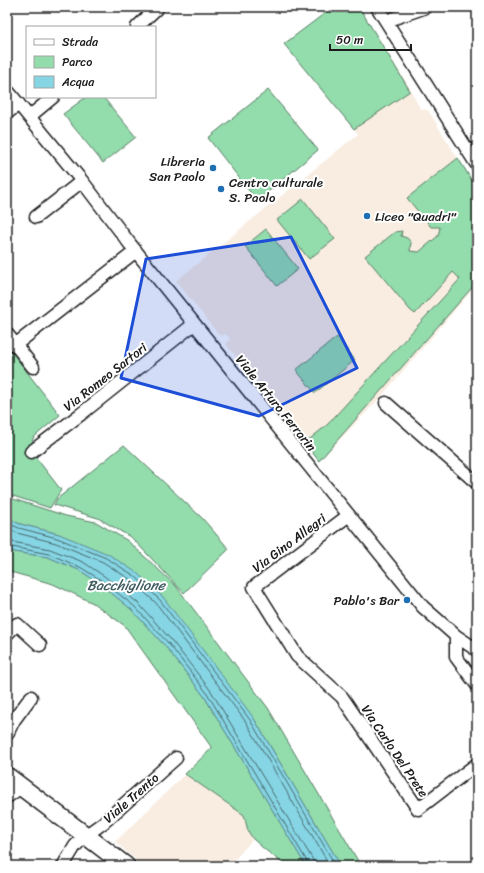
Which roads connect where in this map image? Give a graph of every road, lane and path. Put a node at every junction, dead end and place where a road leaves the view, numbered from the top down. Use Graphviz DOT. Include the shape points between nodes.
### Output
graph roads {
  1 [pos="377,7"];
  2 [pos="426,7"];
  3 [pos="157,8"];
  4 [pos="386,20"];
  5 [pos="137,26"];
  6 [pos="7,90"];
  7 [pos="52,98"];
  8 [pos="19,104"];
  9 [pos="7,113"];
  10 [pos="29,117"];
  11 [pos="477,165"];
  12 [pos="82,181"];
  13 [pos="36,218"];
  14 [pos="136,251"];
  15 [pos="194,324"];
  16 [pos="7,334"];
  17 [pos="15,345"];
  18 [pos="33,367"];
  19 [pos="386,403"];
  20 [pos="31,452"];
  21 [pos="476,480"];
  22 [pos="349,515"];
  23 [pos="7,634"];
  24 [pos="456,636"];
  25 [pos="40,645"];
  26 [pos="477,650"];
  27 [pos="477,685"];
  28 [pos="333,689"];
  29 [pos="31,697"];
  30 [pos="7,734"];
  31 [pos="176,758"];
  32 [pos="477,764"];
  33 [pos="7,776"];
  34 [pos="21,787"];
  35 [pos="7,797"];
  36 [pos="85,836"];
  37 [pos="63,866"];
  38 [pos="126,866"];
  1 -- 4 [label="street"];
  2 -- 4 [label="street"];
  3 -- 5 [label="street"];
  4 -- 11 [label="street"];
  6 -- 8 [label="street, Viale Arturo Ferrarin"];
  7 -- 10 [label="street"];
  8 -- 9 [label="street"];
  8 -- 10 [label="street, Viale Arturo Ferrarin"];
  10 -- 12 [label="street, Viale Arturo Ferrarin"];
  12 -- 13 [label="street"];
  12 -- 14 [label="street, Viale Arturo Ferrarin"];
  14 -- 15 [label="street, Viale Arturo Ferrarin"];
  14 -- 17 [label="street"];
  15 -- 20 [label="street, Via Romeo Sartori"];
  15 -- 22 [label="street, Viale Arturo Ferrarin"];
  16 -- 17 [label="street"];
  17 -- 18 [label="street"];
  19 -- 21 [label="street"];
  22 -- 24 [label="street, Viale Arturo Ferrarin" via="423,607"];
  22 -- 28 [label="street, Via Gino Allegri" via="254,587 297,656"];
  23 -- 25 [label="street" via="16,624"];
  24 -- 26 [label="street, Viale Arturo Ferrarin"];
  24 -- 27 [label="street" via="456,657"];
  28 -- 32 [label="street, Via Carlo Del Prete" via="342,697 418,809"];
  29 -- 30 [label="street"];
  31 -- 36 [label="street, Viale Trento"];
  33 -- 34 [label="main road"];
  34 -- 35 [label="street"];
  34 -- 36 [label="main road"];
  36 -- 37 [label="street, Viale Trento" via="75,846"];
  36 -- 38 [label="main road"];
}
